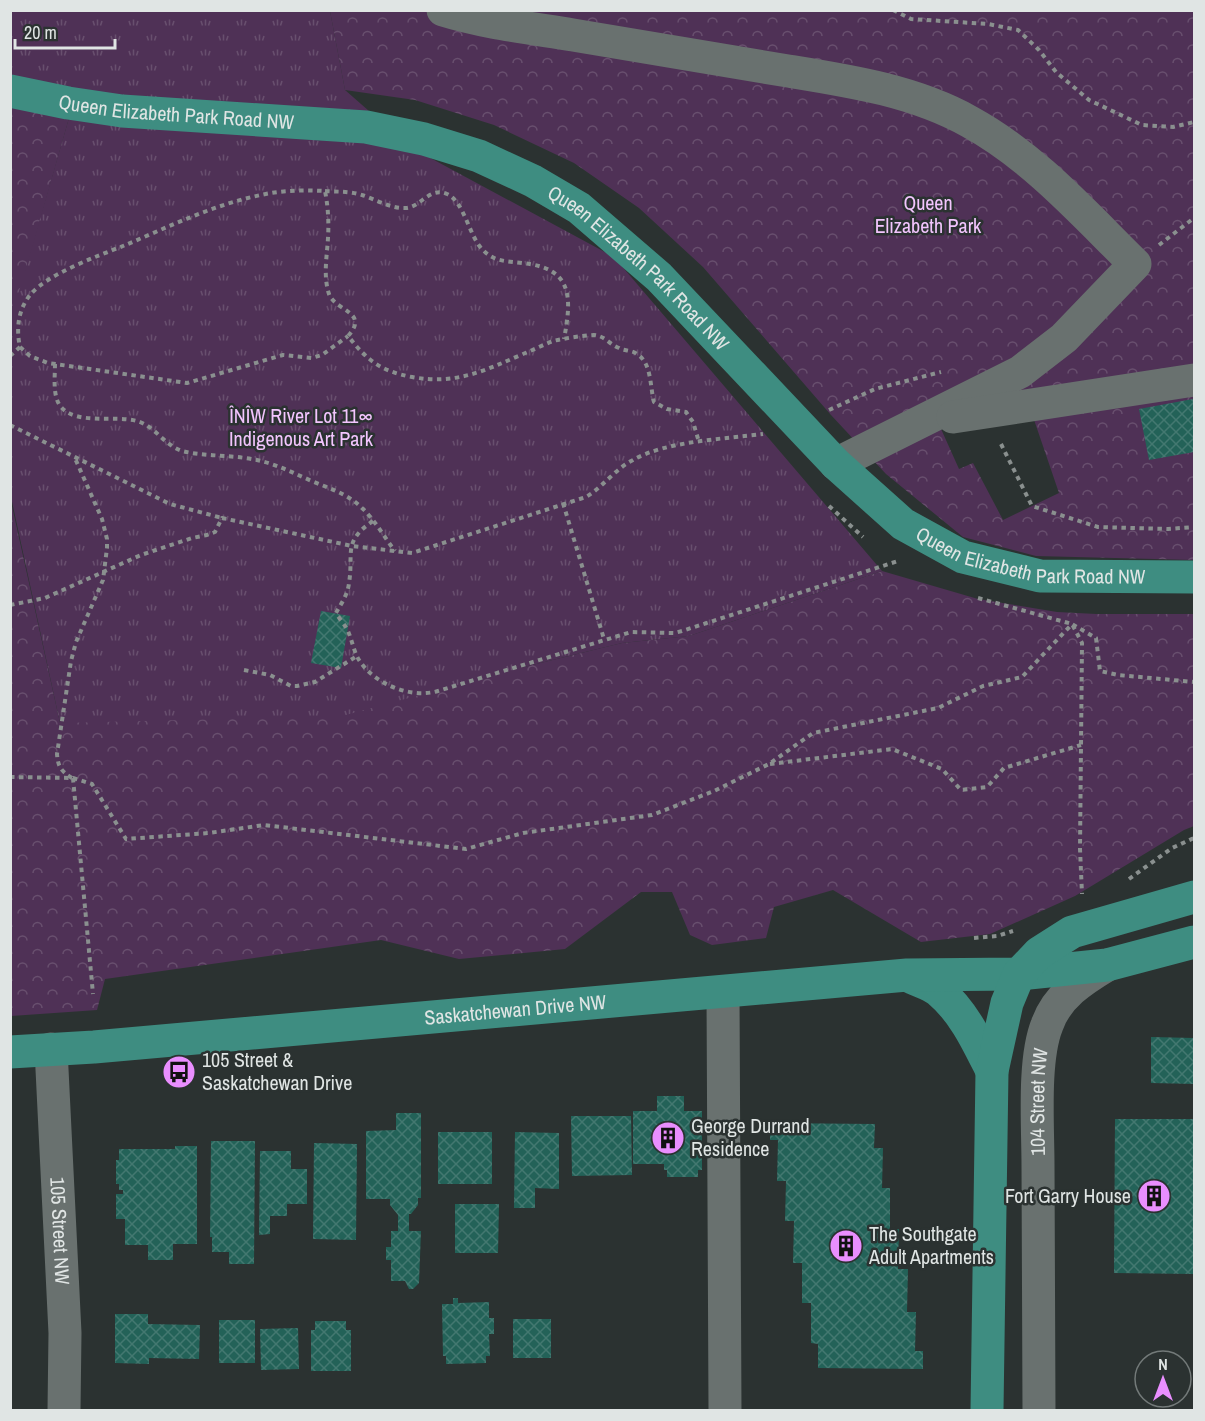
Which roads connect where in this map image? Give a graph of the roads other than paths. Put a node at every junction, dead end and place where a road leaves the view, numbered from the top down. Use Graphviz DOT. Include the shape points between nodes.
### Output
graph roads {
  1 [pos="443,10"];
  2 [pos="10,91"];
  3 [pos="1194,380"];
  4 [pos="915,424"];
  5 [pos="836,464"];
  6 [pos="1194,577"];
  7 [pos="1194,897"];
  8 [pos="1194,942"];
  9 [pos="1107,965"];
  10 [pos="1019,974"];
  11 [pos="907,975"];
  12 [pos="723,992"];
  13 [pos="51,1049"];
  14 [pos="10,1052"];
  15 [pos="992,1071"];
  16 [pos="64,1410"];
  17 [pos="725,1410"];
  18 [pos="987,1410"];
  19 [pos="1039,1410"];
  1 -- 4 [label="street" via="811,75 928,102 987,132 1025,160 1135,264 1064,338 1020,372"];
  2 -- 5 [label="main road, Queen Elizabeth Park Road NW" via="122,111 366,127 479,156 579,208 659,277"];
  3 -- 4 [label="street"];
  4 -- 5 [label="street"];
  5 -- 6 [label="main road, Queen Elizabeth Park Road NW" via="903,524 963,557 1040,576"];
  7 -- 10 [label="main road" via="1072,932 1039,953"];
  8 -- 9 [label="main road, Saskatchewan Drive NW"];
  9 -- 10 [label="main road, Saskatchewan Drive NW"];
  9 -- 19 [label="street, 104 Street NW" via="1057,1003 1046,1025 1040,1052"];
  10 -- 11 [label="main road, Saskatchewan Drive NW"];
  10 -- 15 [label="main road" via="1006,1003"];
  11 -- 12 [label="main road, Saskatchewan Drive NW"];
  11 -- 15 [label="main road" via="938,990 954,1006"];
  12 -- 13 [label="main road, Saskatchewan Drive NW"];
  12 -- 17 [label="street"];
  13 -- 14 [label="main road, Saskatchewan Drive NW"];
  13 -- 16 [label="street, 105 Street NW" via="65,1333"];
  15 -- 18 [label="main road"];
}
